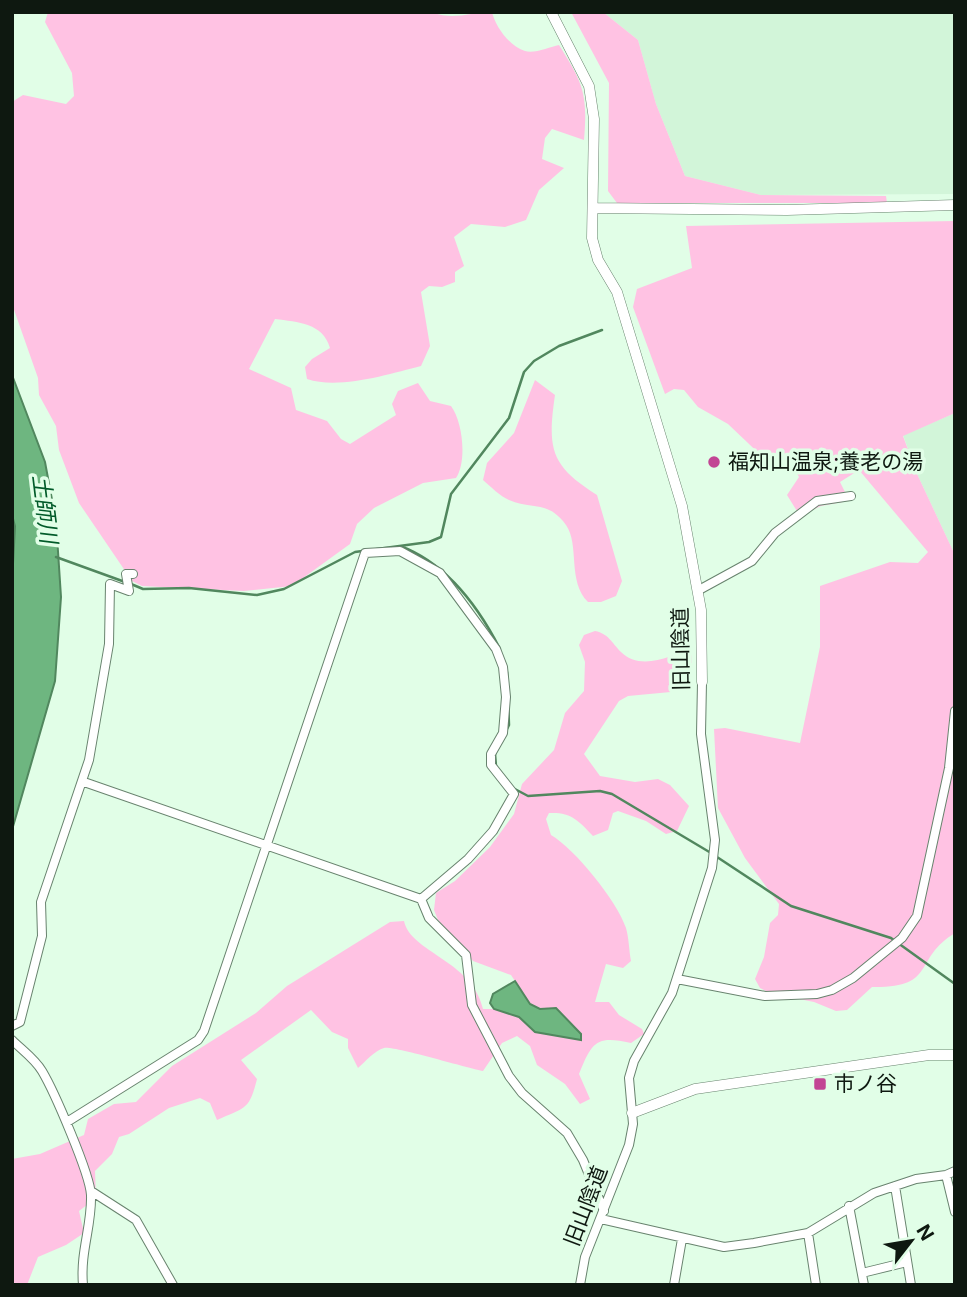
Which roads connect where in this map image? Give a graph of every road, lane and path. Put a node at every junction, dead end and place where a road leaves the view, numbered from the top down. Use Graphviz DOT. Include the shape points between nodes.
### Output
graph roads {
  1 [pos="551,12"];
  2 [pos="955,205"];
  3 [pos="594,208"];
  4 [pos="851,496"];
  5 [pos="133,574"];
  6 [pos="699,590"];
  7 [pos="702,682"];
  8 [pos="955,711"];
  9 [pos="83,782"];
  10 [pos="266,846"];
  11 [pos="421,899"];
  12 [pos="677,979"];
  13 [pos="12,1026"];
  14 [pos="12,1040"];
  15 [pos="955,1055"];
  16 [pos="632,1113"];
  17 [pos="66,1122"];
  18 [pos="955,1171"];
  19 [pos="946,1175"];
  20 [pos="895,1186"];
  21 [pos="91,1191"];
  22 [pos="849,1206"];
  23 [pos="955,1212"];
  24 [pos="603,1215"];
  25 [pos="808,1233"];
  26 [pos="681,1240"];
  27 [pos="907,1262"];
  28 [pos="862,1273"];
  29 [pos="83,1285"];
  30 [pos="173,1285"];
  31 [pos="580,1285"];
  32 [pos="674,1285"];
  33 [pos="816,1285"];
  34 [pos="864,1285"];
  35 [pos="911,1285"];
  1 -- 3 [label="street, 旧山陰道" via="589,86 594,119"];
  2 -- 3 [label="street" via="787,210"];
  3 -- 6 [label="street, 旧山陰道" via="592,238 597,260 617,292 662,436"];
  4 -- 6 [label="street" via="817,501 775,533 752,561"];
  5 -- 9 [label="street" via="126,574 129,591 110,584 105,679"];
  6 -- 7 [label="street, 旧山陰道"];
  7 -- 12 [label="street, 旧山陰道" via="701,734 715,840 712,868"];
  8 -- 12 [label="street" via="949,768 917,916 902,938 853,978 817,994 765,996"];
  9 -- 10 [label="street"];
  9 -- 13 [label="street" via="41,902 44,923 38,956 20,1022"];
  10 -- 11 [label="street"];
  10 -- 11 [label="street" via="365,553 400,551 440,573 496,649 506,697 503,733 491,754 491,765 514,794 493,831"];
  10 -- 17 [label="street" via="198,1040"];
  11 -- 24 [label="street" via="429,919 466,955 472,1005 509,1076 567,1133 583,1160"];
  12 -- 16 [label="street, 旧山陰道" via="634,1061 629,1078"];
  14 -- 17 [label="street" via="41,1069"];
  15 -- 16 [label="street" via="695,1089"];
  16 -- 24 [label="street, 旧山陰道" via="629,1146"];
  17 -- 21 [label="street"];
  18 -- 19 [label="street"];
  19 -- 20 [label="street"];
  19 -- 23 [label="street"];
  20 -- 22 [label="street"];
  20 -- 27 [label="street"];
  21 -- 29 [label="street" via="83,1242"];
  21 -- 30 [label="street" via="136,1220"];
  22 -- 25 [label="street"];
  22 -- 28 [label="street"];
  24 -- 26 [label="street"];
  24 -- 31 [label="street, 旧山陰道" via="585,1257"];
  25 -- 26 [label="street" via="724,1247"];
  25 -- 33 [label="street"];
  26 -- 32 [label="street"];
  27 -- 28 [label="street"];
  27 -- 35 [label="street"];
  28 -- 34 [label="street"];
}
